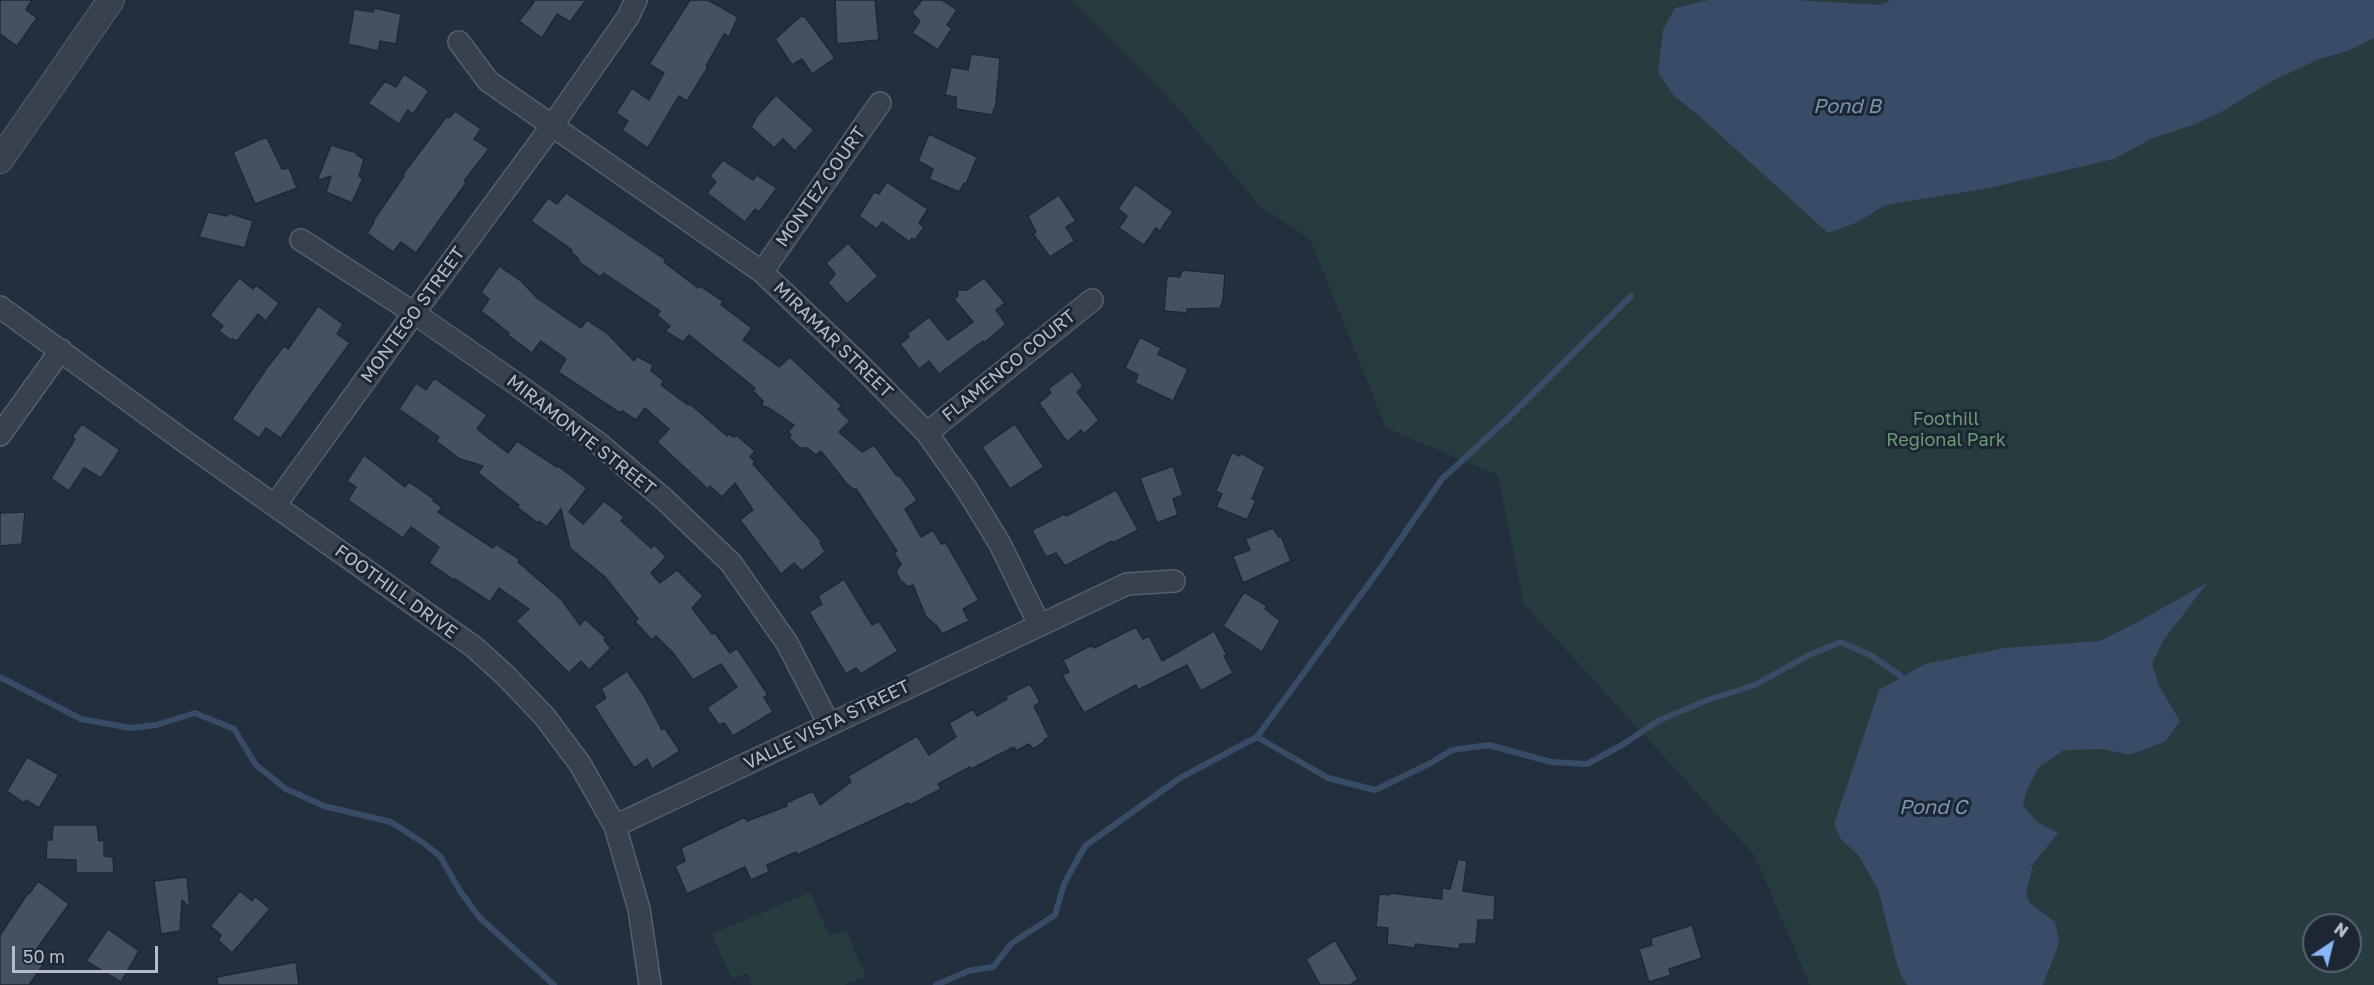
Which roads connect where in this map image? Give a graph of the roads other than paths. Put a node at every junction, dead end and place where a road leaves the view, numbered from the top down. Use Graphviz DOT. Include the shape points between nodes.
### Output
graph roads {
  1 [pos="111,0"];
  2 [pos="636,0"];
  3 [pos="459,42"];
  4 [pos="880,103"];
  5 [pos="552,126"];
  6 [pos="0,160"];
  7 [pos="301,240"];
  8 [pos="762,272"];
  9 [pos="1092,300"];
  10 [pos="0,307"];
  11 [pos="414,313"];
  12 [pos="61,350"];
  13 [pos="927,433"];
  14 [pos="0,435"];
  15 [pos="275,505"];
  16 [pos="1174,581"];
  17 [pos="1040,624"];
  18 [pos="829,724"];
  19 [pos="615,826"];
  20 [pos="650,985"];
  1 -- 6 [label="street"];
  2 -- 5 [label="street, MONTEGO STREET"];
  3 -- 5 [label="street, MIRAMAR STREET" via="488,81"];
  4 -- 8 [label="street, MONTEZ COURT"];
  5 -- 8 [label="street, MIRAMAR STREET"];
  5 -- 11 [label="street, MONTEGO STREET"];
  7 -- 11 [label="street, MIRAMONTE STREET"];
  8 -- 13 [label="street, MIRAMAR STREET"];
  9 -- 13 [label="street, FLAMENCO COURT"];
  10 -- 12 [label="street, FOOTHILL DRIVE"];
  11 -- 15 [label="street, MONTEGO STREET"];
  11 -- 18 [label="street, MIRAMONTE STREET" via="598,443 730,563 787,643"];
  12 -- 14 [label="street"];
  12 -- 15 [label="street, FOOTHILL DRIVE"];
  13 -- 17 [label="street, MIRAMAR STREET" via="1000,544"];
  15 -- 19 [label="street, FOOTHILL DRIVE" via="474,647 506,676 545,717 573,755"];
  16 -- 17 [label="street, VALLE VISTA STREET" via="1127,584"];
  17 -- 18 [label="street, VALLE VISTA STREET"];
  18 -- 19 [label="street, VALLE VISTA STREET"];
  19 -- 20 [label="street, FOOTHILL DRIVE" via="639,909"];
}
